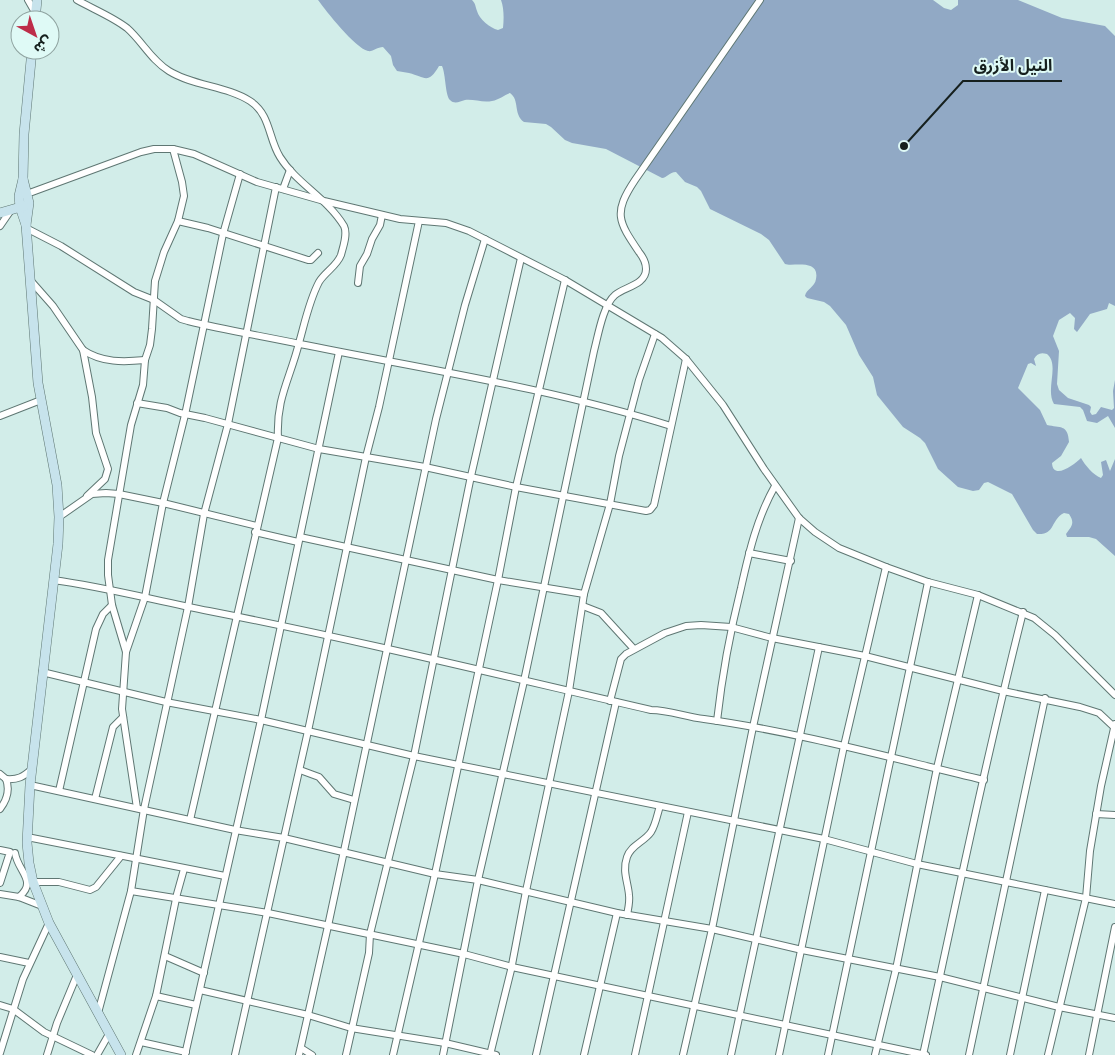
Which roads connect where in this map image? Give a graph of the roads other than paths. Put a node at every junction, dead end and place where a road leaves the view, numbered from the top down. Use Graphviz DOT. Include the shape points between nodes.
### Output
graph roads {
  1 [pos="77,0"];
  2 [pos="94,0"];
  3 [pos="760,0"];
  4 [pos="90,7"];
  5 [pos="31,60"];
  6 [pos="173,148"];
  7 [pos="290,170"];
  8 [pos="240,174"];
  9 [pos="276,187"];
  10 [pos="283,189"];
  11 [pos="24,196"];
  12 [pos="324,201"];
  13 [pos="25,206"];
  14 [pos="11,210"];
  15 [pos="0,213"];
  16 [pos="382,215"];
  17 [pos="178,221"];
  18 [pos="419,221"];
  19 [pos="0,226"];
  20 [pos="26,226"];
  21 [pos="222,234"];
  22 [pos="485,239"];
  23 [pos="264,246"];
  24 [pos="318,253"];
  25 [pos="521,258"];
  26 [pos="30,280"];
  27 [pos="565,280"];
  28 [pos="358,283"];
  29 [pos="154,300"];
  30 [pos="608,305"];
  31 [pos="204,325"];
  32 [pos="655,334"];
  33 [pos="247,335"];
  34 [pos="299,344"];
  35 [pos="83,350"];
  36 [pos="339,352"];
  37 [pos="686,359"];
  38 [pos="146,360"];
  39 [pos="389,361"];
  40 [pos="446,372"];
  41 [pos="492,383"];
  42 [pos="538,390"];
  43 [pos="41,400"];
  44 [pos="584,401"];
  45 [pos="137,403"];
  46 [pos="630,413"];
  47 [pos="186,415"];
  48 [pos="0,416"];
  49 [pos="228,424"];
  50 [pos="671,426"];
  51 [pos="278,438"];
  52 [pos="319,449"];
  53 [pos="366,457"];
  54 [pos="425,467"];
  55 [pos="471,476"];
  56 [pos="775,486"];
  57 [pos="516,487"];
  58 [pos="119,494"];
  59 [pos="564,496"];
  60 [pos="85,498"];
  61 [pos="163,503"];
  62 [pos="610,504"];
  63 [pos="204,514"];
  64 [pos="59,518"];
  65 [pos="799,518"];
  66 [pos="256,529"];
  67 [pos="299,540"];
  68 [pos="348,548"];
  69 [pos="749,553"];
  70 [pos="405,560"];
  71 [pos="791,561"];
  72 [pos="886,567"];
  73 [pos="452,570"];
  74 [pos="53,580"];
  75 [pos="498,580"];
  76 [pos="928,582"];
  77 [pos="543,587"];
  78 [pos="110,588"];
  79 [pos="584,594"];
  80 [pos="978,595"];
  81 [pos="145,597"];
  82 [pos="112,605"];
  83 [pos="583,606"];
  84 [pos="188,607"];
  85 [pos="1024,612"];
  86 [pos="236,616"];
  87 [pos="280,625"];
  88 [pos="731,627"];
  89 [pos="329,636"];
  90 [pos="772,638"];
  91 [pos="819,647"];
  92 [pos="386,648"];
  93 [pos="633,648"];
  94 [pos="126,652"];
  95 [pos="865,656"];
  96 [pos="433,660"];
  97 [pos="911,666"];
  98 [pos="478,670"];
  99 [pos="42,672"];
  100 [pos="957,679"];
  101 [pos="524,681"];
  102 [pos="85,682"];
  103 [pos="123,691"];
  104 [pos="569,691"];
  105 [pos="1003,691"];
  106 [pos="1115,695"];
  107 [pos="1045,698"];
  108 [pos="613,701"];
  109 [pos="166,702"];
  110 [pos="215,711"];
  111 [pos="123,717"];
  112 [pos="261,720"];
  113 [pos="717,721"];
  114 [pos="1114,725"];
  115 [pos="753,727"];
  116 [pos="308,731"];
  117 [pos="800,737"];
  118 [pos="366,744"];
  119 [pos="844,746"];
  120 [pos="414,756"];
  121 [pos="891,757"];
  122 [pos="458,764"];
  123 [pos="937,768"];
  124 [pos="32,769"];
  125 [pos="300,770"];
  126 [pos="0,774"];
  127 [pos="503,774"];
  128 [pos="6,779"];
  129 [pos="984,780"];
  130 [pos="549,784"];
  131 [pos="30,785"];
  132 [pos="58,791"];
  133 [pos="596,794"];
  134 [pos="95,799"];
  135 [pos="354,800"];
  136 [pos="660,806"];
  137 [pos="0,809"];
  138 [pos="140,809"];
  139 [pos="688,812"];
  140 [pos="1096,814"];
  141 [pos="1115,814"];
  142 [pos="190,820"];
  143 [pos="734,821"];
  144 [pos="235,830"];
  145 [pos="779,830"];
  146 [pos="27,838"];
  147 [pos="284,838"];
  148 [pos="824,839"];
  149 [pos="0,850"];
  150 [pos="12,852"];
  151 [pos="28,852"];
  152 [pos="343,852"];
  153 [pos="871,852"];
  154 [pos="121,856"];
  155 [pos="137,859"];
  156 [pos="387,862"];
  157 [pos="917,864"];
  158 [pos="184,869"];
  159 [pos="962,873"];
  160 [pos="435,874"];
  161 [pos="225,876"];
  162 [pos="478,880"];
  163 [pos="33,882"];
  164 [pos="1005,882"];
  165 [pos="0,883"];
  166 [pos="1045,890"];
  167 [pos="131,891"];
  168 [pos="526,891"];
  169 [pos="0,894"];
  170 [pos="19,897"];
  171 [pos="1086,898"];
  172 [pos="176,899"];
  173 [pos="571,902"];
  174 [pos="1115,904"];
  175 [pos="42,906"];
  176 [pos="218,906"];
  177 [pos="268,913"];
  178 [pos="617,913"];
  179 [pos="627,915"];
  180 [pos="665,922"];
  181 [pos="49,923"];
  182 [pos="328,926"];
  183 [pos="1115,927"];
  184 [pos="712,929"];
  185 [pos="370,934"];
  186 [pos="756,939"];
  187 [pos="419,945"];
  188 [pos="802,950"];
  189 [pos="464,954"];
  190 [pos="165,956"];
  191 [pos="0,957"];
  192 [pos="848,958"];
  193 [pos="30,963"];
  194 [pos="512,967"];
  195 [pos="896,969"];
  196 [pos="204,973"];
  197 [pos="77,975"];
  198 [pos="554,976"];
  199 [pos="940,977"];
  200 [pos="600,985"];
  201 [pos="982,988"];
  202 [pos="200,990"];
  203 [pos="648,995"];
  204 [pos="156,996"];
  205 [pos="1022,998"];
  206 [pos="247,1001"];
  207 [pos="0,1005"];
  208 [pos="196,1005"];
  209 [pos="694,1006"];
  210 [pos="1059,1006"];
  211 [pos="13,1009"];
  212 [pos="98,1013"];
  213 [pos="308,1015"];
  214 [pos="740,1015"];
  215 [pos="1098,1015"];
  216 [pos="1115,1018"];
  217 [pos="786,1025"];
  218 [pos="351,1028"];
  219 [pos="109,1034"];
  220 [pos="831,1035"];
  221 [pos="53,1036"];
  222 [pos="397,1036"];
  223 [pos="141,1042"];
  224 [pos="445,1044"];
  225 [pos="877,1046"];
  226 [pos="300,1052"];
  227 [pos="0,1053"];
  228 [pos="186,1053"];
  229 [pos="47,1055"];
  230 [pos="92,1055"];
  231 [pos="97,1055"];
  232 [pos="121,1055"];
  233 [pos="136,1055"];
  234 [pos="235,1055"];
  235 [pos="312,1055"];
  236 [pos="346,1055"];
  237 [pos="393,1055"];
  238 [pos="443,1055"];
  239 [pos="492,1055"];
  240 [pos="536,1055"];
  241 [pos="584,1055"];
  242 [pos="635,1055"];
  243 [pos="683,1055"];
  244 [pos="731,1055"];
  245 [pos="779,1055"];
  246 [pos="828,1055"];
  247 [pos="875,1055"];
  248 [pos="924,1055"];
  249 [pos="969,1055"];
  250 [pos="1010,1055"];
  251 [pos="1048,1055"];
  252 [pos="1089,1055"];
  1 -- 4 [label="street"];
  2 -- 4 [label="street"];
  3 -- 30 [label="street" via="624,198 620,214 624,230 643,258 646,269 642,279 614,295"];
  4 -- 7 [label="street" via="129,30 168,71 251,102 268,122 279,155"];
  5 -- 11 [label="main road" via="24,134"];
  6 -- 8 [label="street"];
  6 -- 11 [label="street" via="142,152"];
  6 -- 17 [label="street" via="184,188"];
  7 -- 10 [label="street"];
  7 -- 12 [label="street"];
  8 -- 9 [label="street"];
  8 -- 21 [label="street"];
  9 -- 10 [label="street"];
  9 -- 23 [label="street"];
  10 -- 12 [label="street"];
  11 -- 13 [label="main road"];
  12 -- 16 [label="street"];
  12 -- 34 [label="street" via="346,233 338,260 319,282"];
  13 -- 14 [label="main road"];
  13 -- 20 [label="main road"];
  14 -- 15 [label="main road"];
  14 -- 19 [label="street"];
  16 -- 18 [label="street"];
  16 -- 28 [label="street" via="360,266"];
  17 -- 21 [label="street"];
  17 -- 29 [label="street" via="159,265"];
  18 -- 22 [label="street" via="446,223"];
  18 -- 39 [label="street"];
  20 -- 26 [label="main road"];
  20 -- 29 [label="street" via="134,292"];
  21 -- 23 [label="street"];
  21 -- 31 [label="street"];
  22 -- 25 [label="street"];
  22 -- 40 [label="street"];
  23 -- 24 [label="street" via="308,260"];
  23 -- 33 [label="street"];
  25 -- 27 [label="street"];
  25 -- 41 [label="street"];
  26 -- 35 [label="street" via="53,306"];
  26 -- 43 [label="main road"];
  27 -- 30 [label="street"];
  27 -- 42 [label="street"];
  29 -- 31 [label="street" via="181,319"];
  29 -- 38 [label="street"];
  30 -- 32 [label="street"];
  30 -- 44 [label="street"];
  31 -- 33 [label="street"];
  31 -- 47 [label="street"];
  32 -- 37 [label="street"];
  32 -- 46 [label="street"];
  33 -- 34 [label="street"];
  33 -- 49 [label="street"];
  34 -- 36 [label="street"];
  34 -- 51 [label="street" via="279,406"];
  35 -- 38 [label="street" via="113,361"];
  35 -- 60 [label="street" via="96,433 108,469 105,478"];
  36 -- 39 [label="street"];
  36 -- 52 [label="street"];
  37 -- 50 [label="street"];
  37 -- 56 [label="street" via="723,405"];
  38 -- 45 [label="street"];
  39 -- 40 [label="street"];
  39 -- 53 [label="street"];
  40 -- 41 [label="street"];
  40 -- 54 [label="street"];
  41 -- 42 [label="street"];
  41 -- 55 [label="street"];
  42 -- 44 [label="street"];
  42 -- 57 [label="street"];
  43 -- 48 [label="street"];
  43 -- 64 [label="main road" via="54,463"];
  44 -- 46 [label="street"];
  44 -- 59 [label="street"];
  45 -- 47 [label="street"];
  45 -- 58 [label="street" via="130,425"];
  46 -- 50 [label="street"];
  46 -- 62 [label="street"];
  47 -- 49 [label="street"];
  47 -- 61 [label="street"];
  49 -- 51 [label="street"];
  49 -- 63 [label="street"];
  50 -- 62 [label="street" via="654,505 646,511"];
  51 -- 52 [label="street"];
  51 -- 66 [label="street"];
  52 -- 53 [label="street"];
  52 -- 67 [label="street"];
  53 -- 54 [label="street"];
  53 -- 68 [label="street"];
  54 -- 55 [label="street"];
  54 -- 70 [label="street"];
  55 -- 57 [label="street"];
  55 -- 73 [label="street"];
  56 -- 65 [label="street"];
  56 -- 69 [label="street" via="764,506"];
  57 -- 59 [label="street"];
  57 -- 75 [label="street"];
  58 -- 60 [label="street" via="100,493"];
  58 -- 61 [label="street"];
  58 -- 78 [label="street" via="108,560"];
  59 -- 62 [label="street"];
  59 -- 77 [label="street"];
  60 -- 64 [label="street"];
  61 -- 63 [label="street"];
  61 -- 81 [label="street"];
  62 -- 79 [label="street"];
  63 -- 66 [label="street"];
  63 -- 84 [label="street"];
  64 -- 74 [label="main road"];
  65 -- 71 [label="street"];
  65 -- 72 [label="street" via="840,548"];
  66 -- 67 [label="street"];
  66 -- 86 [label="street"];
  67 -- 68 [label="street"];
  67 -- 87 [label="street"];
  68 -- 70 [label="street"];
  68 -- 89 [label="street"];
  69 -- 71 [label="street"];
  69 -- 88 [label="street"];
  70 -- 73 [label="street"];
  70 -- 92 [label="street"];
  71 -- 90 [label="street"];
  72 -- 76 [label="street"];
  72 -- 95 [label="street"];
  73 -- 75 [label="street"];
  73 -- 96 [label="street"];
  74 -- 78 [label="street"];
  74 -- 99 [label="main road"];
  75 -- 77 [label="street"];
  75 -- 98 [label="street"];
  76 -- 80 [label="street"];
  76 -- 97 [label="street"];
  77 -- 79 [label="street"];
  77 -- 101 [label="street"];
  78 -- 81 [label="street"];
  78 -- 82 [label="street"];
  79 -- 83 [label="street"];
  80 -- 85 [label="street"];
  80 -- 100 [label="street"];
  81 -- 84 [label="street"];
  81 -- 94 [label="street"];
  82 -- 94 [label="street"];
  82 -- 102 [label="street" via="98,623"];
  83 -- 93 [label="street" via="601,613"];
  83 -- 104 [label="street"];
  84 -- 86 [label="street"];
  84 -- 109 [label="street"];
  85 -- 105 [label="street"];
  85 -- 106 [label="street" via="1047,627"];
  86 -- 87 [label="street"];
  86 -- 110 [label="street"];
  87 -- 89 [label="street"];
  87 -- 112 [label="street"];
  88 -- 90 [label="street"];
  88 -- 93 [label="street" via="686,626"];
  88 -- 113 [label="street"];
  89 -- 92 [label="street"];
  89 -- 116 [label="street"];
  90 -- 91 [label="street"];
  90 -- 115 [label="street"];
  91 -- 95 [label="street"];
  91 -- 117 [label="street"];
  92 -- 96 [label="street"];
  92 -- 118 [label="street"];
  93 -- 108 [label="street" via="621,659"];
  94 -- 103 [label="street"];
  95 -- 97 [label="street"];
  95 -- 119 [label="street"];
  96 -- 98 [label="street"];
  96 -- 120 [label="street"];
  97 -- 100 [label="street"];
  97 -- 121 [label="street"];
  98 -- 101 [label="street"];
  98 -- 122 [label="street"];
  99 -- 102 [label="street"];
  99 -- 124 [label="main road"];
  100 -- 105 [label="street"];
  100 -- 123 [label="street"];
  101 -- 104 [label="street"];
  101 -- 127 [label="street"];
  102 -- 103 [label="street"];
  102 -- 132 [label="street"];
  103 -- 109 [label="street"];
  103 -- 111 [label="street"];
  104 -- 108 [label="street"];
  104 -- 130 [label="street"];
  105 -- 107 [label="street"];
  105 -- 129 [label="street"];
  107 -- 114 [label="street" via="1099,713"];
  107 -- 164 [label="street"];
  108 -- 113 [label="street"];
  108 -- 133 [label="street"];
  109 -- 110 [label="street"];
  109 -- 138 [label="street"];
  110 -- 112 [label="street"];
  110 -- 142 [label="street"];
  111 -- 134 [label="street" via="113,727"];
  111 -- 138 [label="street"];
  112 -- 116 [label="street"];
  112 -- 144 [label="street"];
  113 -- 115 [label="street"];
  114 -- 140 [label="street"];
  115 -- 117 [label="street"];
  115 -- 143 [label="street"];
  116 -- 118 [label="street"];
  116 -- 125 [label="street"];
  117 -- 119 [label="street"];
  117 -- 145 [label="street"];
  118 -- 120 [label="street"];
  118 -- 135 [label="street"];
  119 -- 121 [label="street"];
  119 -- 148 [label="street"];
  120 -- 122 [label="street"];
  120 -- 156 [label="street"];
  121 -- 123 [label="street"];
  121 -- 153 [label="street"];
  122 -- 127 [label="street"];
  122 -- 160 [label="street"];
  123 -- 129 [label="street"];
  123 -- 157 [label="street"];
  124 -- 128 [label="street" via="16,780"];
  124 -- 131 [label="main road"];
  125 -- 135 [label="street" via="319,777 334,794"];
  125 -- 147 [label="street"];
  126 -- 128 [label="street"];
  127 -- 130 [label="street"];
  127 -- 162 [label="street"];
  128 -- 137 [label="street" via="8,791"];
  129 -- 159 [label="street"];
  130 -- 133 [label="street"];
  130 -- 168 [label="street"];
  131 -- 132 [label="street"];
  131 -- 146 [label="main road"];
  132 -- 134 [label="street"];
  133 -- 136 [label="street"];
  133 -- 173 [label="street"];
  134 -- 138 [label="street"];
  135 -- 152 [label="street"];
  136 -- 139 [label="street"];
  136 -- 179 [label="street" via="650,833 634,847 626,860"];
  138 -- 142 [label="street"];
  138 -- 155 [label="street"];
  139 -- 143 [label="street"];
  139 -- 180 [label="street"];
  140 -- 141 [label="street"];
  140 -- 171 [label="street"];
  142 -- 144 [label="street"];
  143 -- 145 [label="street"];
  143 -- 184 [label="street"];
  144 -- 147 [label="street"];
  144 -- 161 [label="street"];
  145 -- 148 [label="street"];
  145 -- 186 [label="street"];
  146 -- 151 [label="main road"];
  146 -- 154 [label="street"];
  147 -- 152 [label="street"];
  147 -- 177 [label="street"];
  148 -- 153 [label="street"];
  148 -- 188 [label="street"];
  149 -- 150 [label="street"];
  150 -- 151 [label="street"];
  150 -- 165 [label="street"];
  150 -- 170 [label="street" via="28,882"];
  151 -- 163 [label="main road"];
  152 -- 156 [label="street"];
  152 -- 182 [label="street"];
  153 -- 157 [label="street"];
  153 -- 192 [label="street"];
  154 -- 155 [label="street"];
  154 -- 163 [label="street" via="90,890 59,882"];
  155 -- 158 [label="street"];
  155 -- 167 [label="street"];
  156 -- 160 [label="street"];
  156 -- 185 [label="street"];
  157 -- 159 [label="street"];
  157 -- 195 [label="street"];
  158 -- 161 [label="street"];
  158 -- 172 [label="street"];
  159 -- 164 [label="street"];
  159 -- 199 [label="street"];
  160 -- 162 [label="street"];
  160 -- 187 [label="street"];
  161 -- 176 [label="street"];
  162 -- 168 [label="street"];
  162 -- 189 [label="street"];
  163 -- 175 [label="main road"];
  164 -- 166 [label="street"];
  164 -- 201 [label="street"];
  166 -- 171 [label="street"];
  166 -- 205 [label="street"];
  167 -- 172 [label="street"];
  167 -- 212 [label="street"];
  168 -- 173 [label="street"];
  168 -- 194 [label="street"];
  169 -- 170 [label="street"];
  170 -- 175 [label="street"];
  171 -- 174 [label="street"];
  171 -- 210 [label="street"];
  172 -- 176 [label="street"];
  172 -- 190 [label="street"];
  173 -- 178 [label="street"];
  173 -- 198 [label="street"];
  175 -- 181 [label="main road"];
  176 -- 177 [label="street"];
  176 -- 196 [label="street"];
  177 -- 182 [label="street"];
  177 -- 206 [label="street"];
  178 -- 179 [label="street"];
  178 -- 200 [label="street"];
  179 -- 180 [label="street"];
  180 -- 184 [label="street"];
  180 -- 203 [label="street"];
  181 -- 193 [label="street"];
  181 -- 197 [label="main road"];
  182 -- 185 [label="street"];
  182 -- 213 [label="street"];
  183 -- 215 [label="street"];
  184 -- 186 [label="street"];
  184 -- 209 [label="street"];
  185 -- 187 [label="street"];
  185 -- 218 [label="street" via="369,953"];
  186 -- 188 [label="street"];
  186 -- 214 [label="street"];
  187 -- 189 [label="street"];
  187 -- 222 [label="street"];
  188 -- 192 [label="street"];
  188 -- 217 [label="street"];
  189 -- 194 [label="street"];
  189 -- 224 [label="street"];
  190 -- 196 [label="street"];
  190 -- 204 [label="street"];
  191 -- 193 [label="street"];
  192 -- 195 [label="street"];
  192 -- 220 [label="street"];
  193 -- 211 [label="street"];
  194 -- 198 [label="street"];
  194 -- 239 [label="street"];
  195 -- 199 [label="street"];
  195 -- 225 [label="street"];
  196 -- 202 [label="street"];
  197 -- 212 [label="main road"];
  197 -- 221 [label="street"];
  198 -- 200 [label="street"];
  198 -- 240 [label="street"];
  199 -- 201 [label="street"];
  199 -- 248 [label="street"];
  200 -- 203 [label="street"];
  200 -- 241 [label="street"];
  201 -- 205 [label="street"];
  201 -- 249 [label="street"];
  202 -- 206 [label="street"];
  202 -- 208 [label="street"];
  203 -- 209 [label="street"];
  203 -- 242 [label="street"];
  204 -- 208 [label="street"];
  204 -- 223 [label="street"];
  205 -- 210 [label="street"];
  205 -- 250 [label="street"];
  206 -- 213 [label="street"];
  206 -- 234 [label="street"];
  207 -- 211 [label="street"];
  208 -- 228 [label="street"];
  209 -- 214 [label="street"];
  209 -- 243 [label="street"];
  210 -- 215 [label="street"];
  210 -- 251 [label="street"];
  211 -- 221 [label="street"];
  211 -- 227 [label="street"];
  212 -- 219 [label="main road"];
  213 -- 218 [label="street"];
  213 -- 226 [label="street"];
  214 -- 217 [label="street"];
  214 -- 244 [label="street"];
  215 -- 216 [label="street"];
  215 -- 252 [label="street"];
  217 -- 220 [label="street"];
  217 -- 245 [label="street"];
  218 -- 222 [label="street"];
  218 -- 236 [label="street"];
  219 -- 231 [label="street"];
  219 -- 232 [label="main road"];
  220 -- 225 [label="street"];
  220 -- 246 [label="street"];
  221 -- 229 [label="street"];
  221 -- 230 [label="street"];
  222 -- 224 [label="street"];
  222 -- 237 [label="street"];
  223 -- 228 [label="street"];
  223 -- 233 [label="street"];
  224 -- 238 [label="street"];
  224 -- 239 [label="street"];
  225 -- 247 [label="street"];
  225 -- 248 [label="street"];
  226 -- 235 [label="street"];
}
